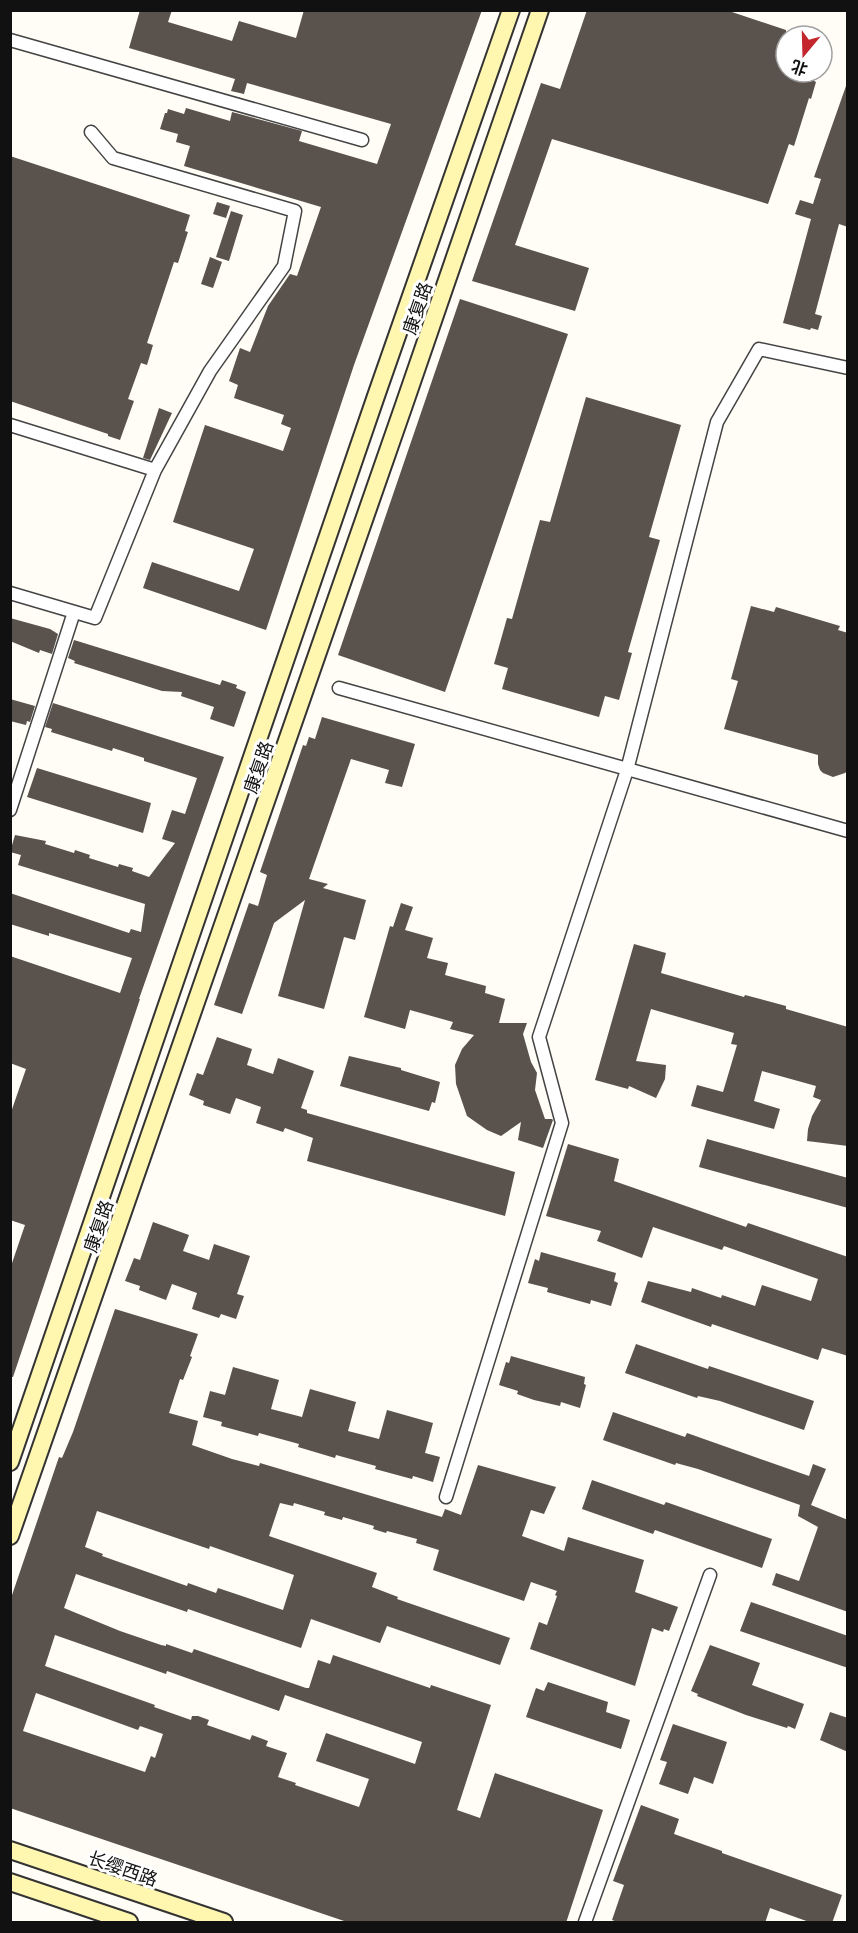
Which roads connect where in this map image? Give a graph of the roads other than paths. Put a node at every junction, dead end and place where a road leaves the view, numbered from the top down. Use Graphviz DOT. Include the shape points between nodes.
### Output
graph roads {
  1 [pos="511,10"];
  2 [pos="540,10"];
  3 [pos="10,40"];
  4 [pos="91,132"];
  5 [pos="362,140"];
  6 [pos="848,368"];
  7 [pos="10,425"];
  8 [pos="155,470"];
  9 [pos="10,593"];
  10 [pos="74,612"];
  11 [pos="339,688"];
  12 [pos="627,770"];
  13 [pos="10,810"];
  14 [pos="848,831"];
  15 [pos="10,1462"];
  16 [pos="446,1497"];
  17 [pos="10,1536"];
  18 [pos="710,1575"];
  19 [pos="10,1850"];
  20 [pos="10,1882"];
  21 [pos="129,1923"];
  22 [pos="224,1923"];
  23 [pos="585,1923"];
  1 -- 15 [label="main road, 康复路"];
  2 -- 17 [label="main road, 康复路"];
  3 -- 5 [label="street"];
  4 -- 8 [label="street" via="113,158 296,211 284,266 210,371"];
  6 -- 12 [label="street" via="759,349 717,422"];
  7 -- 8 [label="street"];
  8 -- 10 [label="street" via="95,618"];
  9 -- 10 [label="street"];
  10 -- 13 [label="street"];
  11 -- 12 [label="street"];
  12 -- 14 [label="street"];
  12 -- 16 [label="street" via="538,1037 562,1123"];
  18 -- 23 [label="street"];
  19 -- 22 [label="main road, 长缨西路"];
  20 -- 21 [label="main road"];
}
